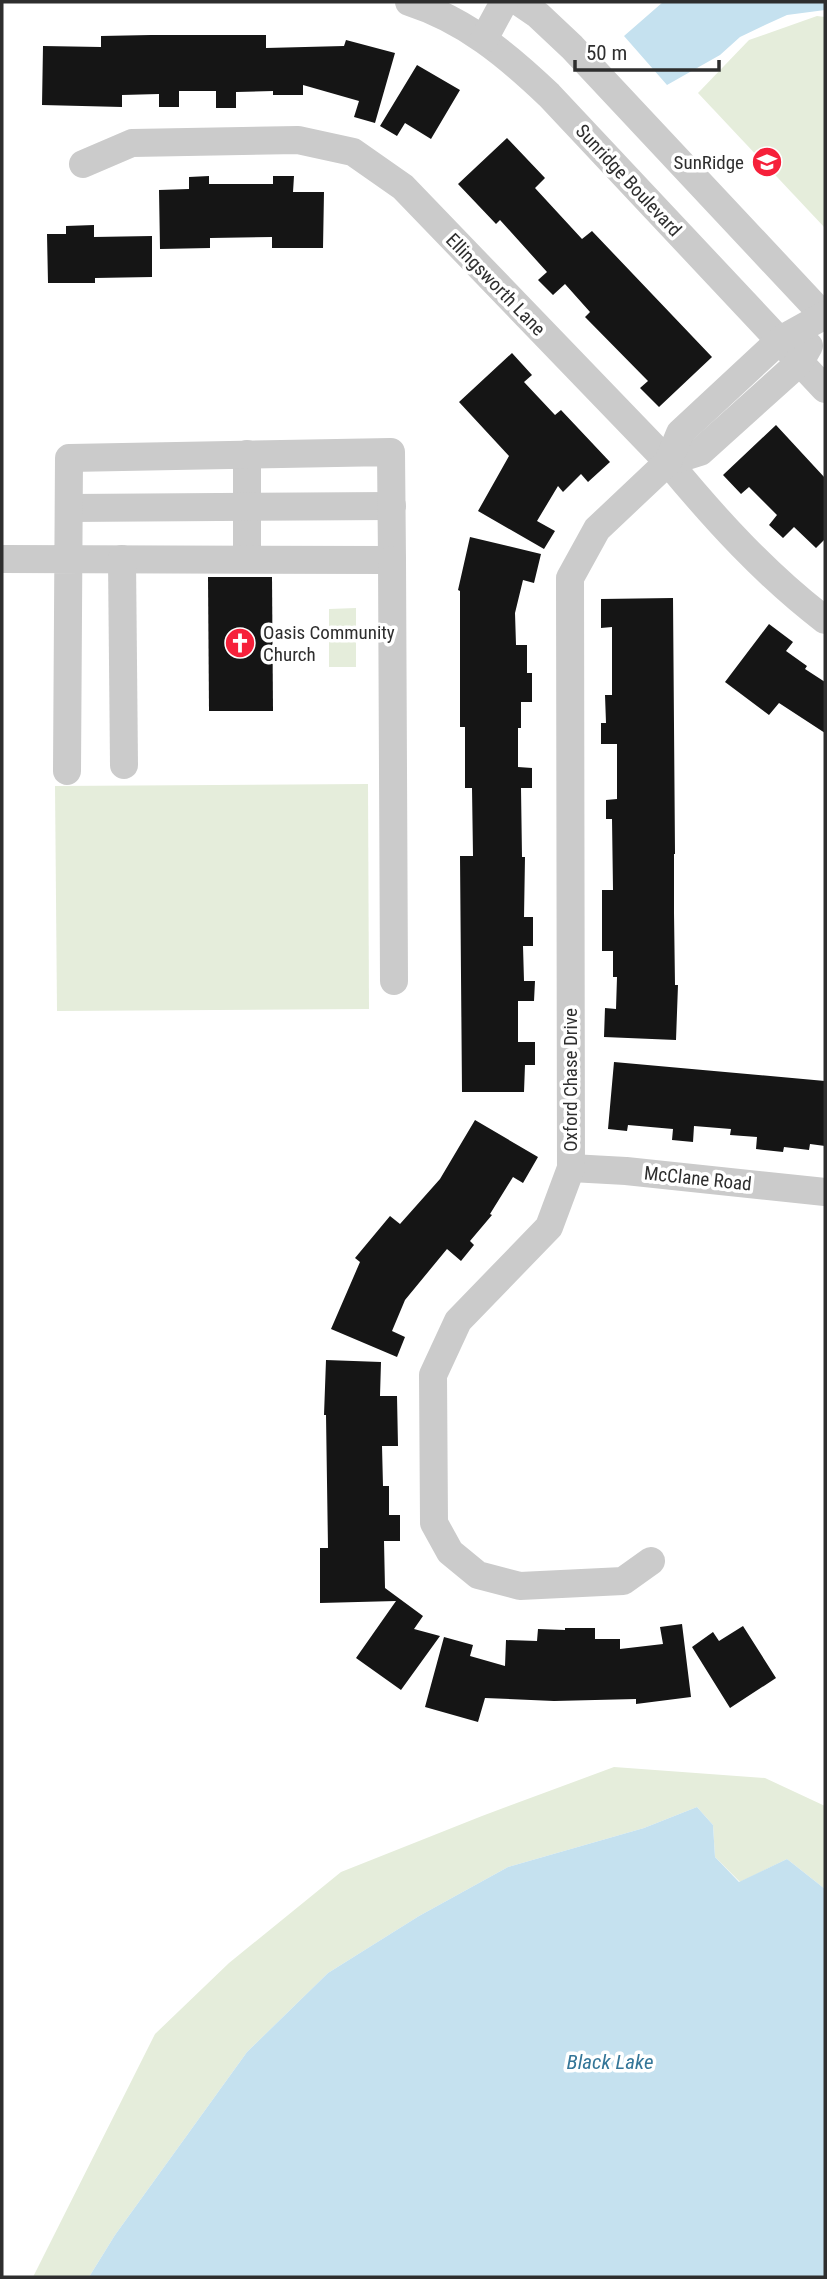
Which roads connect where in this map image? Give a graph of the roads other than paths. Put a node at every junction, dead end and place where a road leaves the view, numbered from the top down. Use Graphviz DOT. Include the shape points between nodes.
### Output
graph roads {
  1 [pos="409,2"];
  2 [pos="504,2"];
  3 [pos="519,2"];
  4 [pos="463,12"];
  5 [pos="484,39"];
  6 [pos="83,163"];
  7 [pos="825,316"];
  8 [pos="780,340"];
  9 [pos="800,362"];
  10 [pos="825,389"];
  11 [pos="723,393"];
  12 [pos="742,413"];
  13 [pos="247,454"];
  14 [pos="668,462"];
  15 [pos="392,506"];
  16 [pos="247,507"];
  17 [pos="69,508"];
  18 [pos="2,559"];
  19 [pos="68,559"];
  20 [pos="122,559"];
  21 [pos="247,559"];
  22 [pos="392,560"];
  23 [pos="825,620"];
  24 [pos="124,765"];
  25 [pos="67,771"];
  26 [pos="394,981"];
  27 [pos="570,1168"];
  28 [pos="825,1192"];
  29 [pos="651,1561"];
  1 -- 4 [label="street, Sunridge Boulevard"];
  2 -- 5 [label="street"];
  3 -- 7 [label="street" via="572,47"];
  4 -- 5 [label="street, Sunridge Boulevard"];
  5 -- 8 [label="street, Sunridge Boulevard" via="549,95"];
  6 -- 14 [label="street, Ellingsworth Lane" via="132,143 298,140 354,152 403,187"];
  7 -- 8 [label="street, Oxford Chase Drive"];
  7 -- 9 [label="street, Oxford Chase Drive"];
  8 -- 9 [label="street, Sunridge Boulevard"];
  8 -- 11 [label="street, Oxford Chase Drive"];
  9 -- 10 [label="street, Sunridge Boulevard"];
  9 -- 12 [label="street, Oxford Chase Drive"];
  11 -- 12 [label="street"];
  11 -- 14 [label="street, Oxford Chase Drive" via="680,433"];
  12 -- 14 [label="street, Oxford Chase Drive" via="700,452"];
  13 -- 15 [label="street" via="391,452"];
  13 -- 16 [label="street"];
  13 -- 17 [label="street" via="69,458"];
  14 -- 23 [label="street, Ellingsworth Lane" via="781,584"];
  14 -- 27 [label="street, Oxford Chase Drive" via="597,529 570,578"];
  15 -- 16 [label="street"];
  15 -- 22 [label="street"];
  16 -- 17 [label="street"];
  16 -- 21 [label="street"];
  17 -- 19 [label="street"];
  18 -- 19 [label="street"];
  19 -- 20 [label="street"];
  19 -- 25 [label="street"];
  20 -- 21 [label="street"];
  20 -- 24 [label="street"];
  21 -- 22 [label="street"];
  22 -- 26 [label="street"];
  27 -- 28 [label="street, McClane Road"];
  27 -- 29 [label="street, Oxford Chase Drive" via="549,1227 458,1321 433,1375 434,1522 450,1552 478,1575 520,1586 623,1581"];
}
